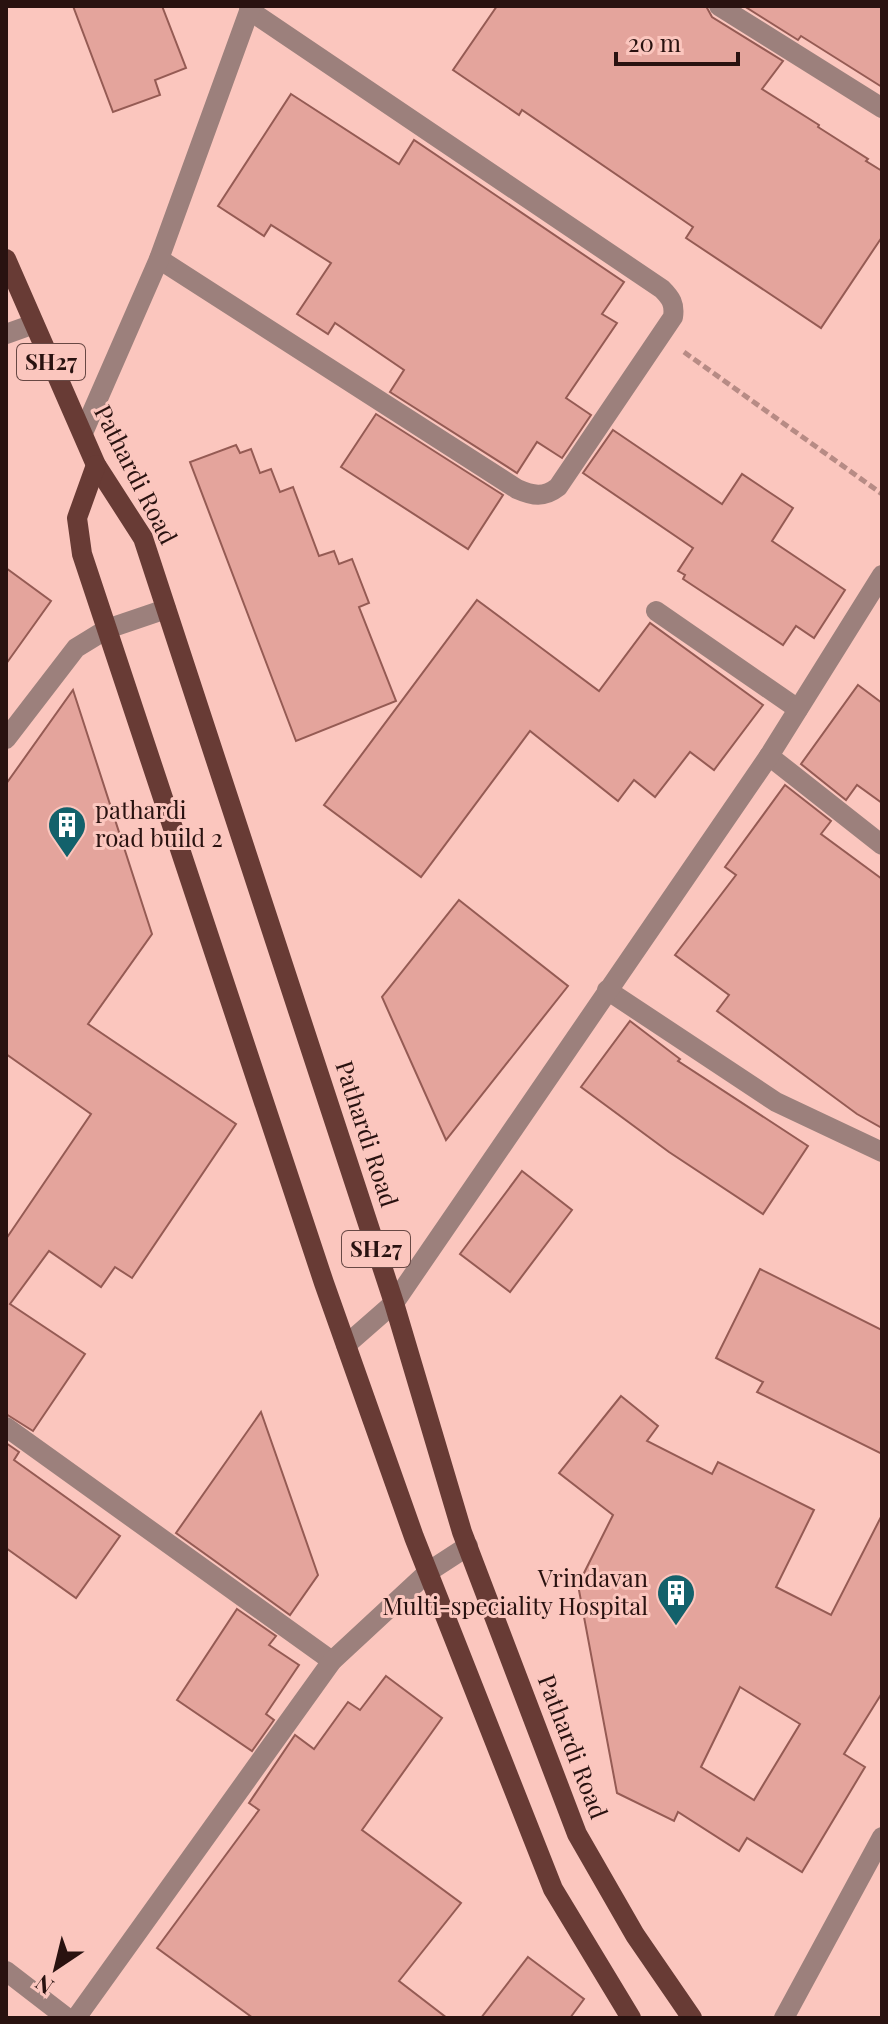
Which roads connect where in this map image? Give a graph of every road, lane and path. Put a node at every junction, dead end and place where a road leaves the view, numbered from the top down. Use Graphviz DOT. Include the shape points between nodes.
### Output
graph roads {
  1 [pos="719,6"];
  2 [pos="250,8"];
  3 [pos="882,108"];
  4 [pos="6,259"];
  5 [pos="159,259"];
  6 [pos="34,324"];
  7 [pos="6,334"];
  8 [pos="661,335"];
  9 [pos="83,433"];
  10 [pos="96,465"];
  11 [pos="882,494"];
  12 [pos="882,575"];
  13 [pos="166,609"];
  14 [pos="656,611"];
  15 [pos="107,629"];
  16 [pos="798,709"];
  17 [pos="6,739"];
  18 [pos="769,756"];
  19 [pos="882,845"];
  20 [pos="607,990"];
  21 [pos="882,1152"];
  22 [pos="394,1303"];
  23 [pos="346,1345"];
  24 [pos="6,1427"];
  25 [pos="468,1546"];
  26 [pos="428,1572"];
  27 [pos="332,1661"];
  28 [pos="882,1837"];
  29 [pos="6,1971"];
  30 [pos="67,2018"];
  31 [pos="76,2018"];
  32 [pos="631,2018"];
  33 [pos="692,2018"];
  34 [pos="784,2018"];
  1 -- 3 [label="street"];
  2 -- 5 [label="street"];
  2 -- 8 [label="street" via="662,289 675,307"];
  4 -- 6 [label="main road, Pathardi Road / SH27"];
  5 -- 8 [label="street" via="533,496 558,487"];
  5 -- 9 [label="street"];
  6 -- 7 [label="street"];
  6 -- 9 [label="main road, Pathardi Road / SH27"];
  8 -- 11 [label="path"];
  9 -- 10 [label="main road, Pathardi Road / SH27"];
  10 -- 13 [label="main road, Pathardi Road / SH27" via="143,538"];
  10 -- 15 [label="main road" via="77,518 82,554"];
  12 -- 16 [label="street"];
  13 -- 15 [label="street"];
  13 -- 22 [label="main road, Pathardi Road / SH27"];
  14 -- 16 [label="street"];
  15 -- 17 [label="street" via="76,648"];
  15 -- 23 [label="main road"];
  16 -- 18 [label="street"];
  18 -- 19 [label="street"];
  18 -- 20 [label="street"];
  20 -- 21 [label="street" via="776,1102"];
  20 -- 22 [label="street"];
  22 -- 23 [label="street"];
  22 -- 25 [label="main road, Pathardi Road / SH27"];
  23 -- 26 [label="main road"];
  24 -- 27 [label="street"];
  25 -- 26 [label="street"];
  25 -- 33 [label="main road, Pathardi Road / SH27" via="577,1834 635,1935"];
  26 -- 27 [label="street"];
  26 -- 32 [label="main road" via="553,1889"];
  27 -- 31 [label="street"];
  28 -- 34 [label="street"];
  29 -- 30 [label="street"];
}
